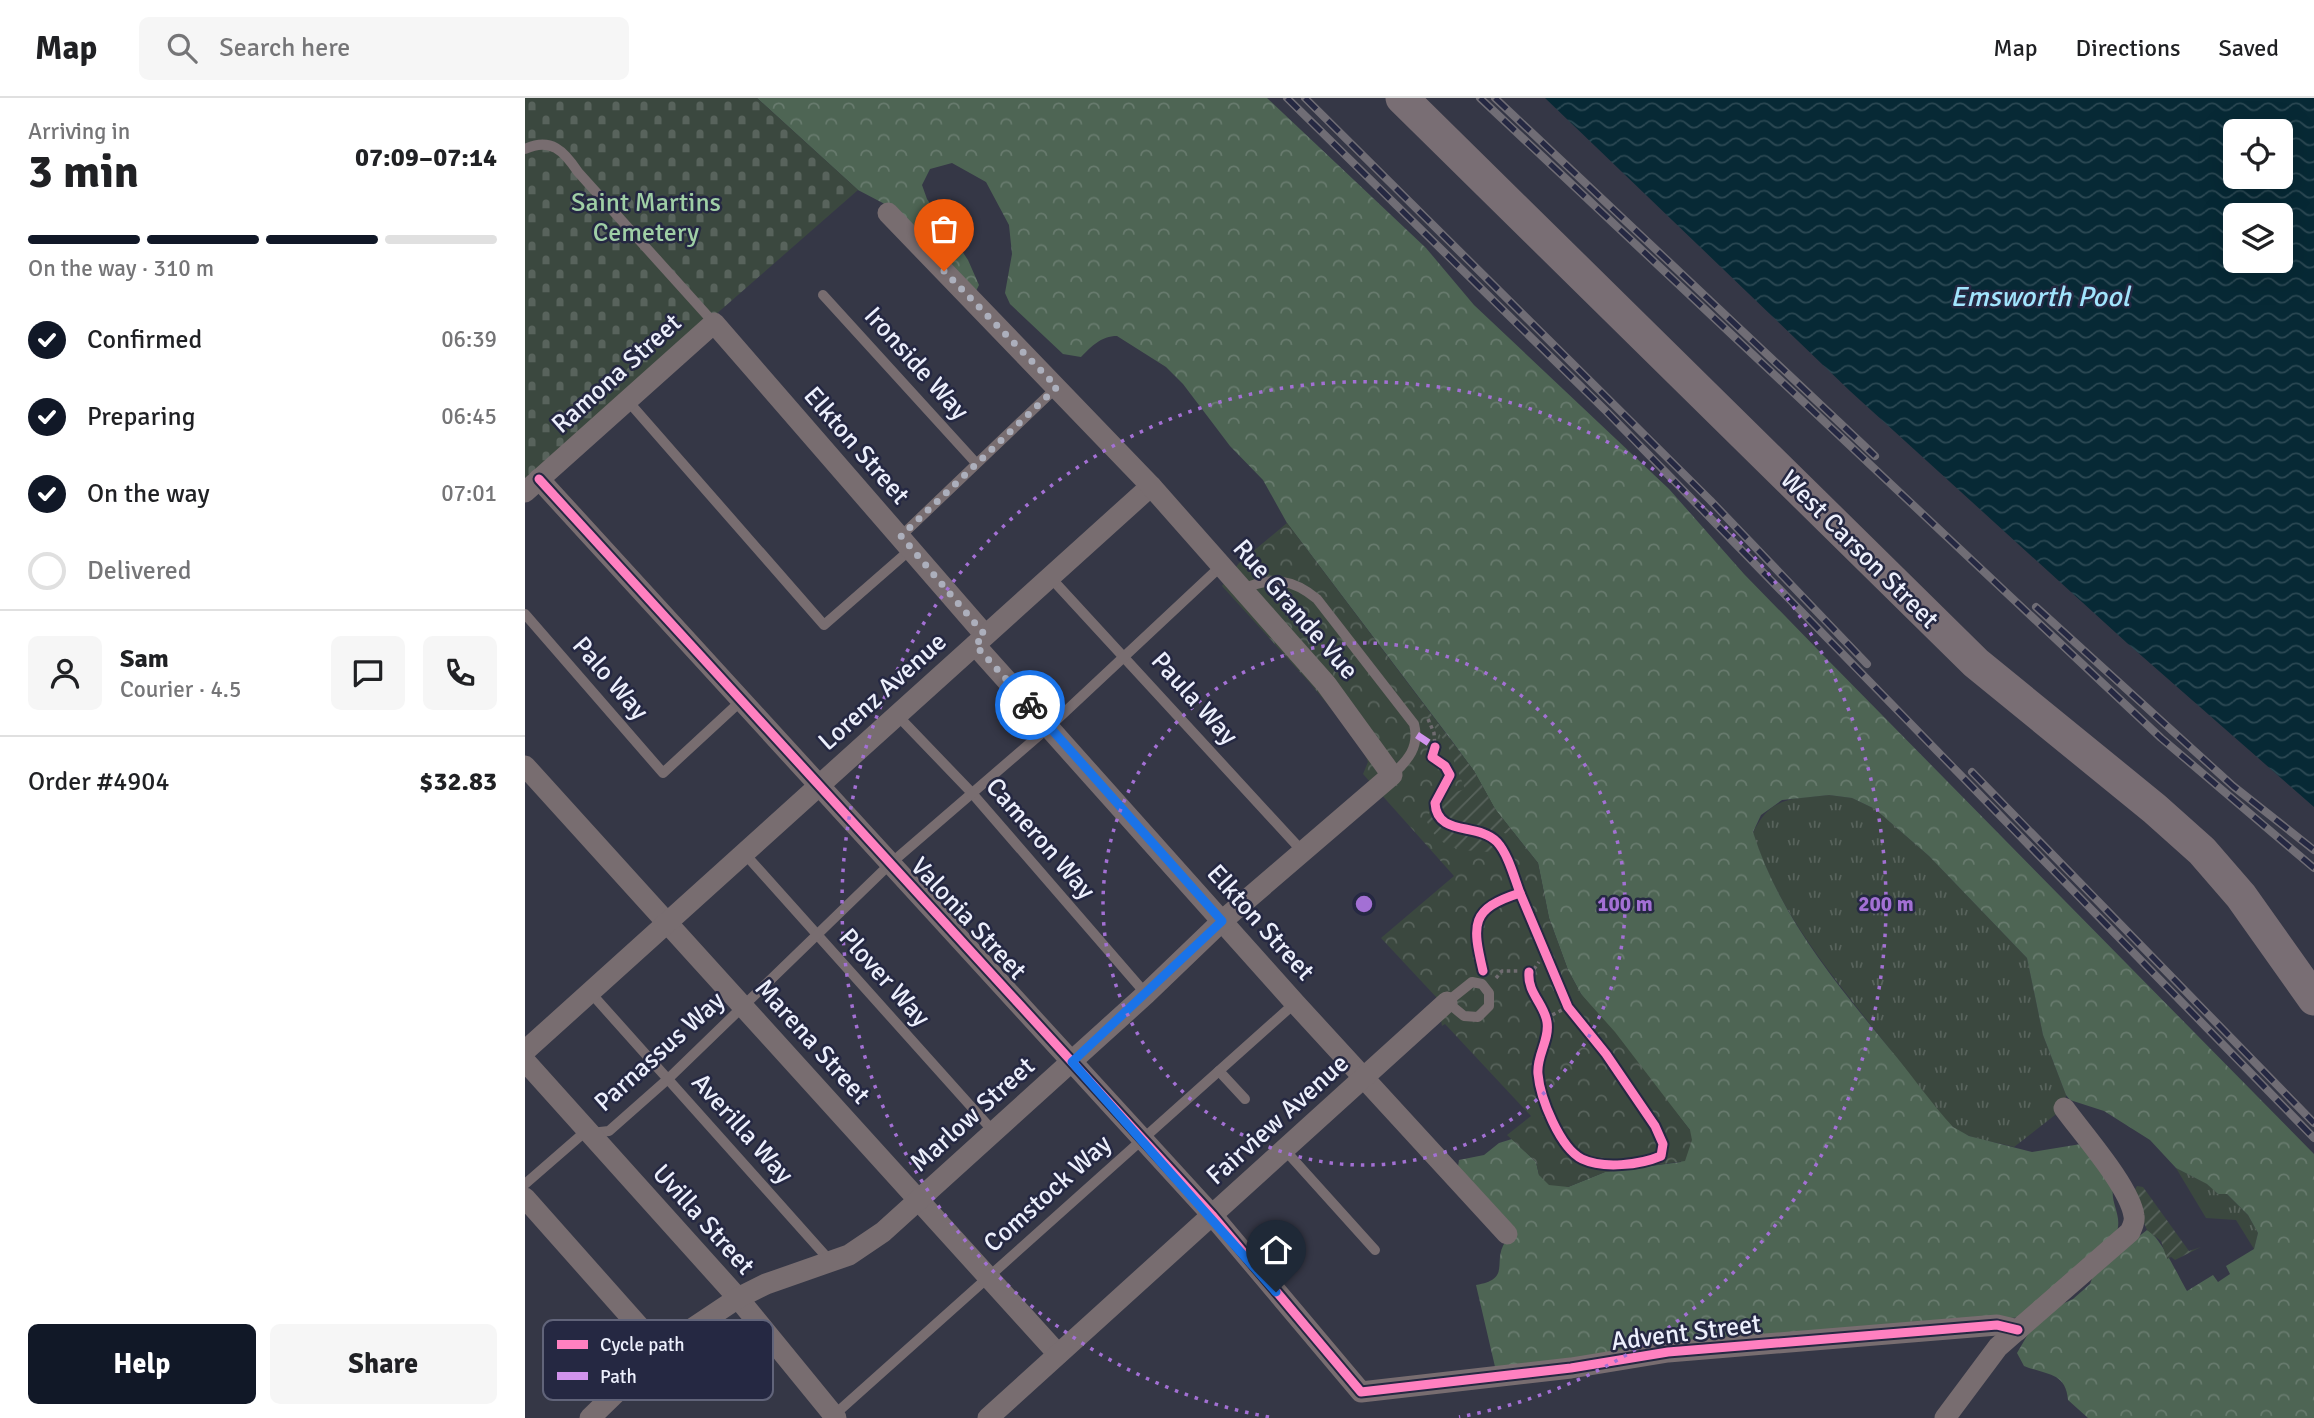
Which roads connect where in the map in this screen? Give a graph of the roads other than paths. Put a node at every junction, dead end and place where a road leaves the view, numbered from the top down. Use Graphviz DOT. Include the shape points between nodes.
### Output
graph roads {
  1 [pos="1402,98"];
  2 [pos="525,149"];
  3 [pos="888,213"];
  4 [pos="823,295"];
  5 [pos="714,323"];
  6 [pos="1057,387"];
  7 [pos="627,400"];
  8 [pos="977,463"];
  9 [pos="532,486"];
  10 [pos="1151,486"];
  11 [pos="906,542"];
  12 [pos="1221,566"];
  13 [pos="1050,577"];
  14 [pos="1243,589"];
  15 [pos="525,614"];
  16 [pos="980,640"];
  17 [pos="1126,656"];
  18 [pos="742,700"];
  19 [pos="897,715"];
  20 [pos="1050,726"];
  21 [pos="525,766"];
  22 [pos="1392,775"];
  23 [pos="820,785"];
  24 [pos="971,792"];
  25 [pos="1303,852"];
  26 [pos="744,853"];
  27 [pos="890,864"];
  28 [pos="1222,921"];
  29 [pos="668,923"];
  30 [pos="817,936"];
  31 [pos="2302,965"];
  32 [pos="590,992"];
  33 [pos="1146,994"];
  34 [pos="2314,999"];
  35 [pos="1447,1002"];
  36 [pos="1295,1003"];
  37 [pos="744,1005"];
  38 [pos="2314,1011"];
  39 [pos="525,1051"];
  40 [pos="525,1060"];
  41 [pos="1072,1062"];
  42 [pos="1219,1071"];
  43 [pos="669,1078"];
  44 [pos="1364,1079"];
  45 [pos="1245,1099"];
  46 [pos="2064,1108"];
  47 [pos="993,1131"];
  48 [pos="587,1132"];
  49 [pos="1141,1138"];
  50 [pos="1284,1149"];
  51 [pos="525,1184"];
  52 [pos="525,1198"];
  53 [pos="919,1200"];
  54 [pos="1212,1215"];
  55 [pos="1507,1234"];
  56 [pos="1375,1250"];
  57 [pos="832,1263"];
  58 [pos="989,1276"];
  59 [pos="738,1298"];
  60 [pos="633,1320"];
  61 [pos="705,1320"];
  62 [pos="756,1320"];
  63 [pos="2018,1330"];
  64 [pos="773,1341"];
  65 [pos="1058,1354"];
  66 [pos="1361,1392"];
  67 [pos="609,1400"];
  68 [pos="834,1417"];
  69 [pos="590,1418"];
  70 [pos="988,1418"];
  71 [pos="1945,1418"];
  1 -- 31 [label="main road, West Carson Street" via="1976,663 2180,830"];
  2 -- 5 [label="lane" via="550,145 566,153"];
  3 -- 6 [label="street"];
  4 -- 8 [label="lane, Ironside Way"];
  5 -- 7 [label="street, Ramona Street"];
  5 -- 11 [label="street, Elkton Street"];
  6 -- 8 [label="lane"];
  6 -- 10 [label="street, Rue Grande Vue"];
  7 -- 9 [label="street, Ramona Street"];
  7 -- 11 [label="lane" via="824,625"];
  8 -- 11 [label="lane"];
  9 -- 18 [label="street, Valonia Street"];
  10 -- 12 [label="street, Rue Grande Vue"];
  10 -- 13 [label="street, Lorenz Avenue"];
  11 -- 16 [label="street, Elkton Street"];
  12 -- 14 [label="street, Rue Grande Vue"];
  12 -- 17 [label="lane, Parnassus Way"];
  13 -- 16 [label="street, Lorenz Avenue"];
  13 -- 17 [label="lane, Paula Way"];
  14 -- 22 [label="street, Rue Grande Vue" via="1341,702"];
  14 -- 22 [label="lane" via="1271,580 1291,583 1305,589 1325,610 1414,724 1414,750"];
  15 -- 18 [label="lane, Palo Way" via="663,773"];
  16 -- 19 [label="street, Lorenz Avenue"];
  16 -- 20 [label="street, Elkton Street"];
  17 -- 20 [label="lane, Parnassus Way"];
  17 -- 25 [label="lane, Paula Way"];
  18 -- 23 [label="street, Valonia Street"];
  19 -- 23 [label="street, Lorenz Avenue"];
  19 -- 24 [label="lane, Cameron Way"];
  20 -- 24 [label="lane, Parnassus Way"];
  20 -- 28 [label="street, Elkton Street"];
  21 -- 29 [label="street, Marena Street"];
  22 -- 25 [label="street, Marlow Street"];
  23 -- 26 [label="street, Lorenz Avenue"];
  23 -- 27 [label="street, Valonia Street"];
  24 -- 27 [label="lane, Parnassus Way"];
  24 -- 33 [label="lane, Cameron Way"];
  25 -- 28 [label="street, Marlow Street"];
  26 -- 29 [label="street, Lorenz Avenue"];
  26 -- 30 [label="lane, Plover Way"];
  27 -- 30 [label="lane, Parnassus Way"];
  27 -- 41 [label="street, Valonia Street"];
  28 -- 33 [label="street, Marlow Street"];
  28 -- 36 [label="street, Elkton Street"];
  29 -- 32 [label="street, Lorenz Avenue"];
  29 -- 37 [label="street, Marena Street"];
  30 -- 37 [label="lane, Parnassus Way"];
  30 -- 47 [label="lane, Plover Way"];
  31 -- 34 [label="main road, West Carson Street"];
  31 -- 38 [label="main road"];
  32 -- 39 [label="street, Lorenz Avenue"];
  32 -- 43 [label="lane, Averilla Way"];
  33 -- 41 [label="street, Marlow Street"];
  35 -- 44 [label="street, Fairview Avenue"];
  36 -- 42 [label="lane, Comstock Way"];
  36 -- 44 [label="street, Elkton Street"];
  37 -- 43 [label="lane, Parnassus Way"];
  37 -- 53 [label="street, Marena Street"];
  40 -- 48 [label="street, Uvilla Street"];
  41 -- 47 [label="street, Marlow Street"];
  41 -- 49 [label="street, Valonia Street"];
  42 -- 45 [label="lane"];
  42 -- 49 [label="lane, Comstock Way"];
  43 -- 48 [label="lane, Parnassus Way" via="609,1131"];
  43 -- 57 [label="lane, Averilla Way"];
  44 -- 50 [label="street, Fairview Avenue"];
  44 -- 55 [label="street, Elkton Street"];
  46 -- 63 [label="street" via="2117,1181 2134,1214 2130,1232"];
  47 -- 53 [label="street, Marlow Street"];
  48 -- 51 [label="lane, Parnassus Way"];
  48 -- 59 [label="street, Uvilla Street"];
  49 -- 54 [label="street, Valonia Street"];
  49 -- 58 [label="lane, Comstock Way"];
  50 -- 54 [label="street, Fairview Avenue"];
  50 -- 56 [label="lane"];
  52 -- 60 [label="street"];
  53 -- 57 [label="street, Marlow Street" via="883,1232"];
  53 -- 58 [label="street, Marena Street"];
  54 -- 65 [label="street, Fairview Avenue"];
  54 -- 66 [label="street, Valonia Street"];
  57 -- 59 [label="street, Marlow Street"];
  58 -- 65 [label="street, Marena Street"];
  58 -- 68 [label="lane, Comstock Way"];
  59 -- 61 [label="street, Marlow Street"];
  59 -- 62 [label="street, Uvilla Street"];
  63 -- 66 [label="street, Advent Street" via="1997,1325 1668,1352"];
  63 -- 71 [label="street" via="1998,1347"];
  64 -- 68 [label="street, Uvilla Street"];
  65 -- 70 [label="street, Fairview Avenue"];
  67 -- 69 [label="street, Marlow Street"];
}
